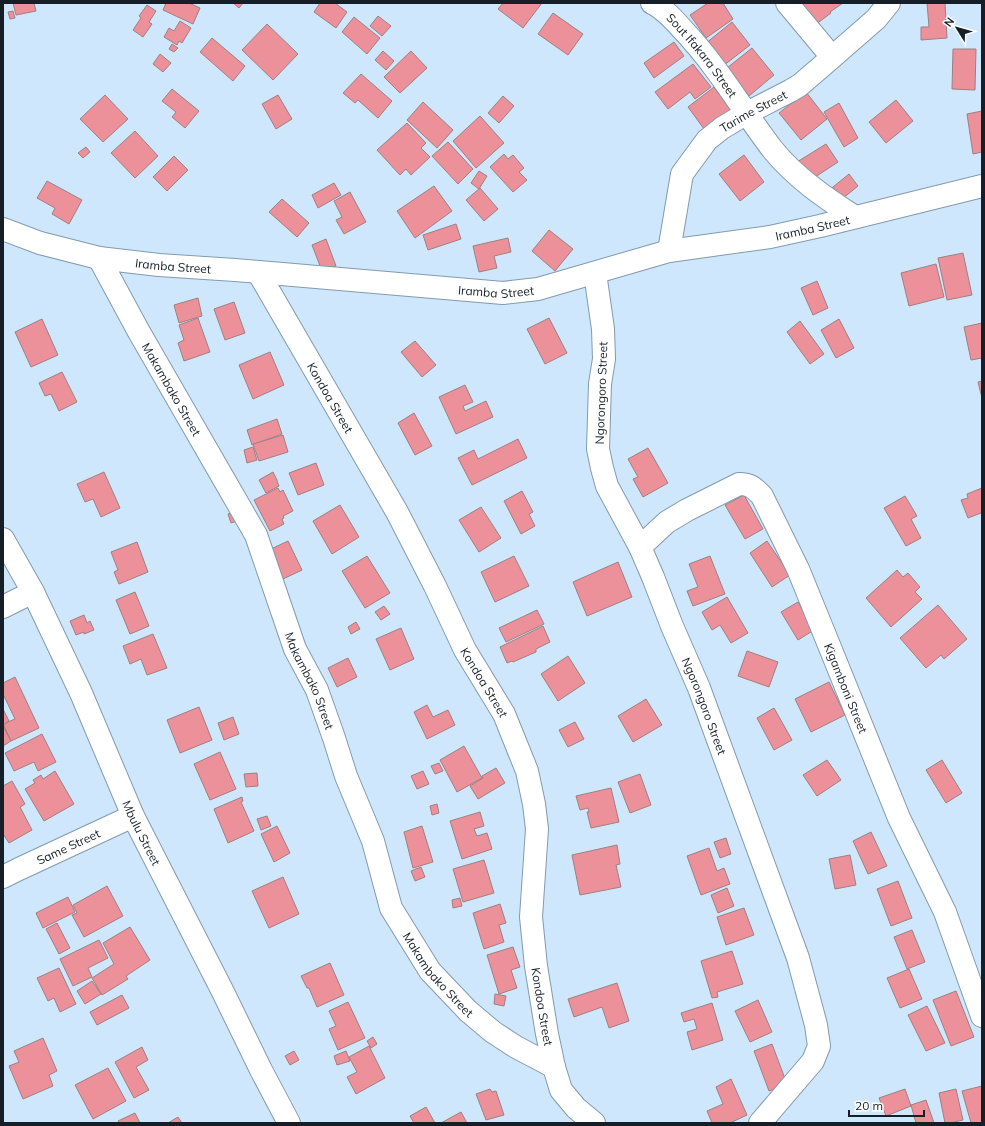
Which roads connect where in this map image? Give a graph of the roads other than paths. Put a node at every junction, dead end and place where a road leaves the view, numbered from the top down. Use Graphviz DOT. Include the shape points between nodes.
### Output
graph roads {
  1 [pos="652,3"];
  2 [pos="787,3"];
  3 [pos="889,3"];
  4 [pos="832,57"];
  5 [pos="747,113"];
  6 [pos="982,186"];
  7 [pos="855,217"];
  8 [pos="3,229"];
  9 [pos="669,251"];
  10 [pos="98,258"];
  11 [pos="258,272"];
  12 [pos="595,273"];
  13 [pos="3,539"];
  14 [pos="640,547"];
  15 [pos="33,592"];
  16 [pos="3,607"];
  17 [pos="133,816"];
  18 [pos="3,877"];
  19 [pos="982,1016"];
  20 [pos="554,1066"];
  21 [pos="289,1123"];
  22 [pos="594,1123"];
  23 [pos="760,1123"];
  1 -- 5 [label="street, Sout Ifakara Street" via="674,20 697,44"];
  2 -- 4 [label="street"];
  3 -- 4 [label="street, Tarime Street" via="876,19"];
  4 -- 5 [label="street, Tarime Street" via="790,91"];
  5 -- 7 [label="street, Sout Ifakara Street" via="789,168"];
  5 -- 9 [label="street, Tarime Street" via="707,140 682,174"];
  6 -- 7 [label="street, Iramba Street"];
  7 -- 9 [label="street, Iramba Street" via="770,237"];
  8 -- 10 [label="street, Iramba Street" via="40,243"];
  9 -- 12 [label="street, Iramba Street"];
  10 -- 11 [label="street, Iramba Street"];
  10 -- 20 [label="street, Makambako Street" via="256,536 295,649 317,690 346,776 373,841 391,908 430,971 468,1011 516,1047"];
  11 -- 12 [label="street, Iramba Street" via="503,293 538,289"];
  11 -- 20 [label="street, Kondoa Street" via="397,512 465,650 504,714 527,771 537,829 531,917 540,996"];
  12 -- 14 [label="street, Ngorongoro Street" via="603,329 604,359 600,384 598,449 607,486"];
  13 -- 15 [label="street, Mbulu Street"];
  14 -- 19 [label="street, Kigamboni Street" via="667,522 739,484 753,487 762,496 798,569 899,818 945,912"];
  14 -- 23 [label="street, Ngorongoro Street" via="726,760 798,958 816,1025 819,1046 813,1061"];
  15 -- 16 [label="street"];
  15 -- 17 [label="street, Mbulu Street" via="81,693"];
  17 -- 18 [label="street, Same Street"];
  17 -- 21 [label="street, Mbulu Street"];
  20 -- 22 [label="street, Kondoa Street" via="561,1090 576,1108"];
}
